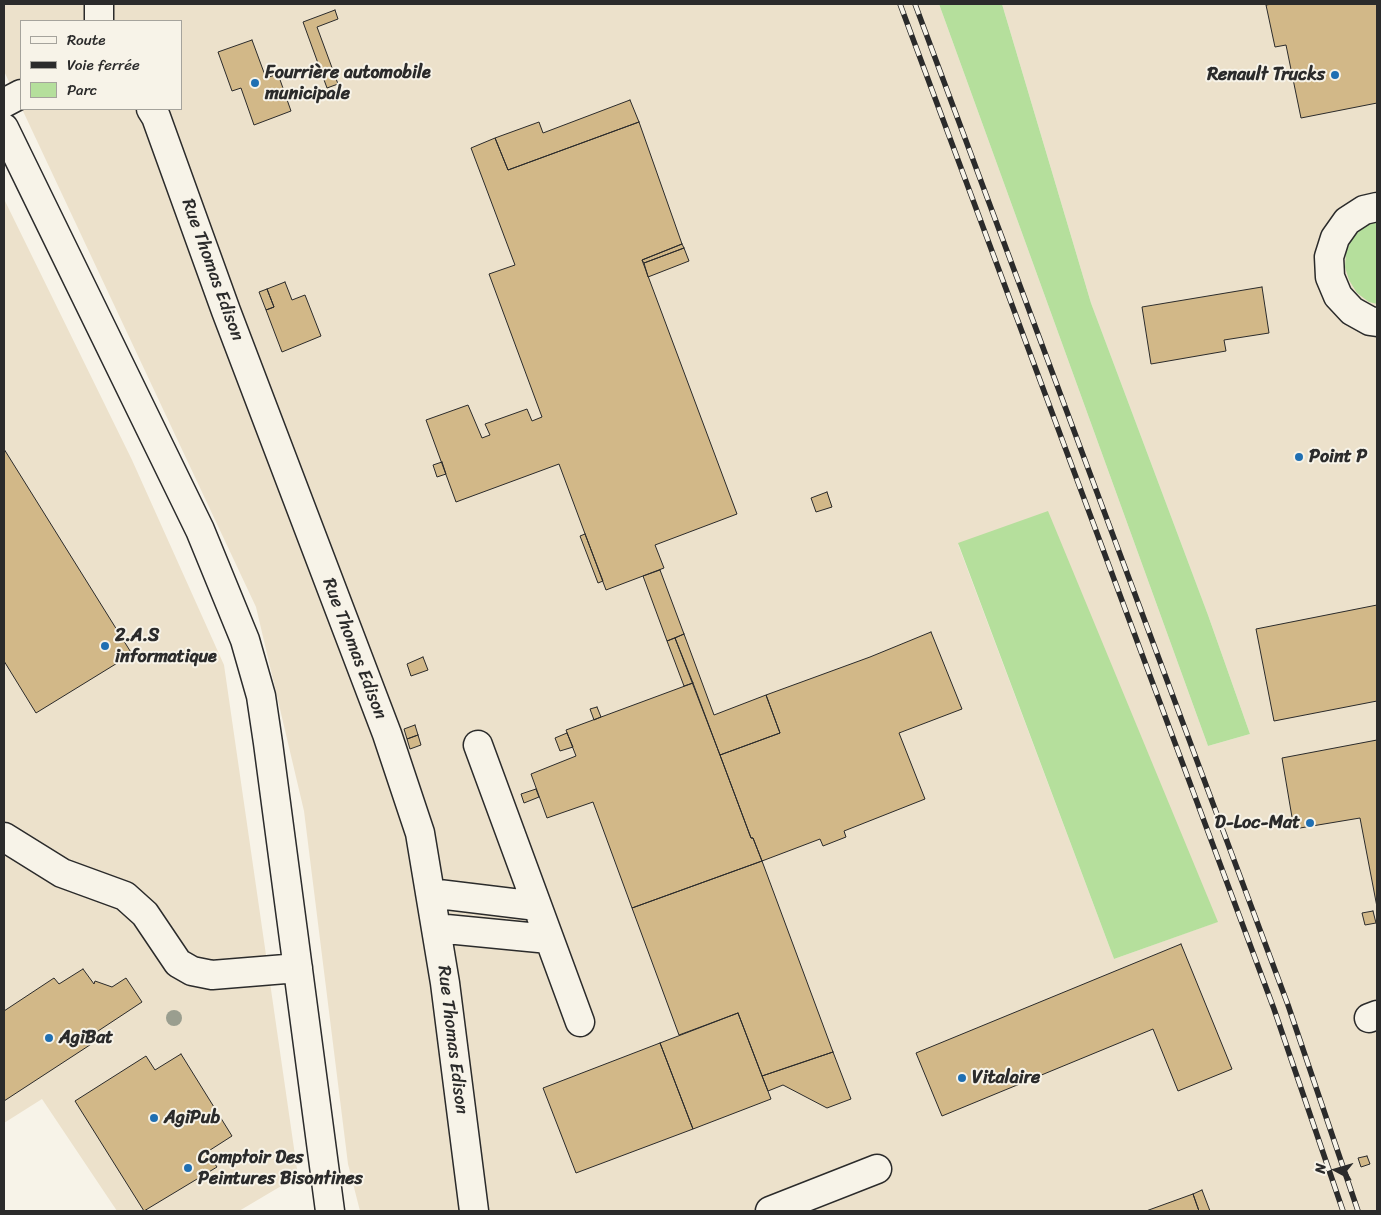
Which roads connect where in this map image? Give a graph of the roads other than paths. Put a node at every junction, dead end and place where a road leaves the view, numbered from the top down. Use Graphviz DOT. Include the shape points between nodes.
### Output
graph roads {
  1 [pos="99,4"];
  2 [pos="100,20"];
  3 [pos="20,95"];
  4 [pos="4,103"];
  5 [pos="152,110"];
  6 [pos="4,128"];
  7 [pos="1377,207"];
  8 [pos="1377,322"];
  9 [pos="478,745"];
  10 [pos="4,837"];
  11 [pos="430,893"];
  12 [pos="537,906"];
  13 [pos="436,928"];
  14 [pos="549,939"];
  15 [pos="298,968"];
  16 [pos="580,1022"];
  17 [pos="877,1169"];
  18 [pos="330,1211"];
  19 [pos="474,1211"];
  20 [pos="770,1211"];
  1 -- 2 [label="street"];
  3 -- 4 [label="street"];
  5 -- 11 [label="street, Rue Thomas Edison" via="387,734 420,833"];
  6 -- 15 [label="street" via="200,530 245,640 261,696"];
  7 -- 8 [label="street" via="1364,210 1347,221 1335,238 1329,257 1330,277 1338,296 1352,311"];
  9 -- 12 [label="street"];
  10 -- 15 [label="street" via="62,873 125,896 145,914 178,963 192,971 212,975"];
  11 -- 12 [label="street"];
  11 -- 13 [label="street, Rue Thomas Edison"];
  12 -- 14 [label="street"];
  13 -- 14 [label="street"];
  13 -- 19 [label="street, Rue Thomas Edison"];
  14 -- 16 [label="street"];
  15 -- 18 [label="street"];
  17 -- 20 [label="street"];
}
